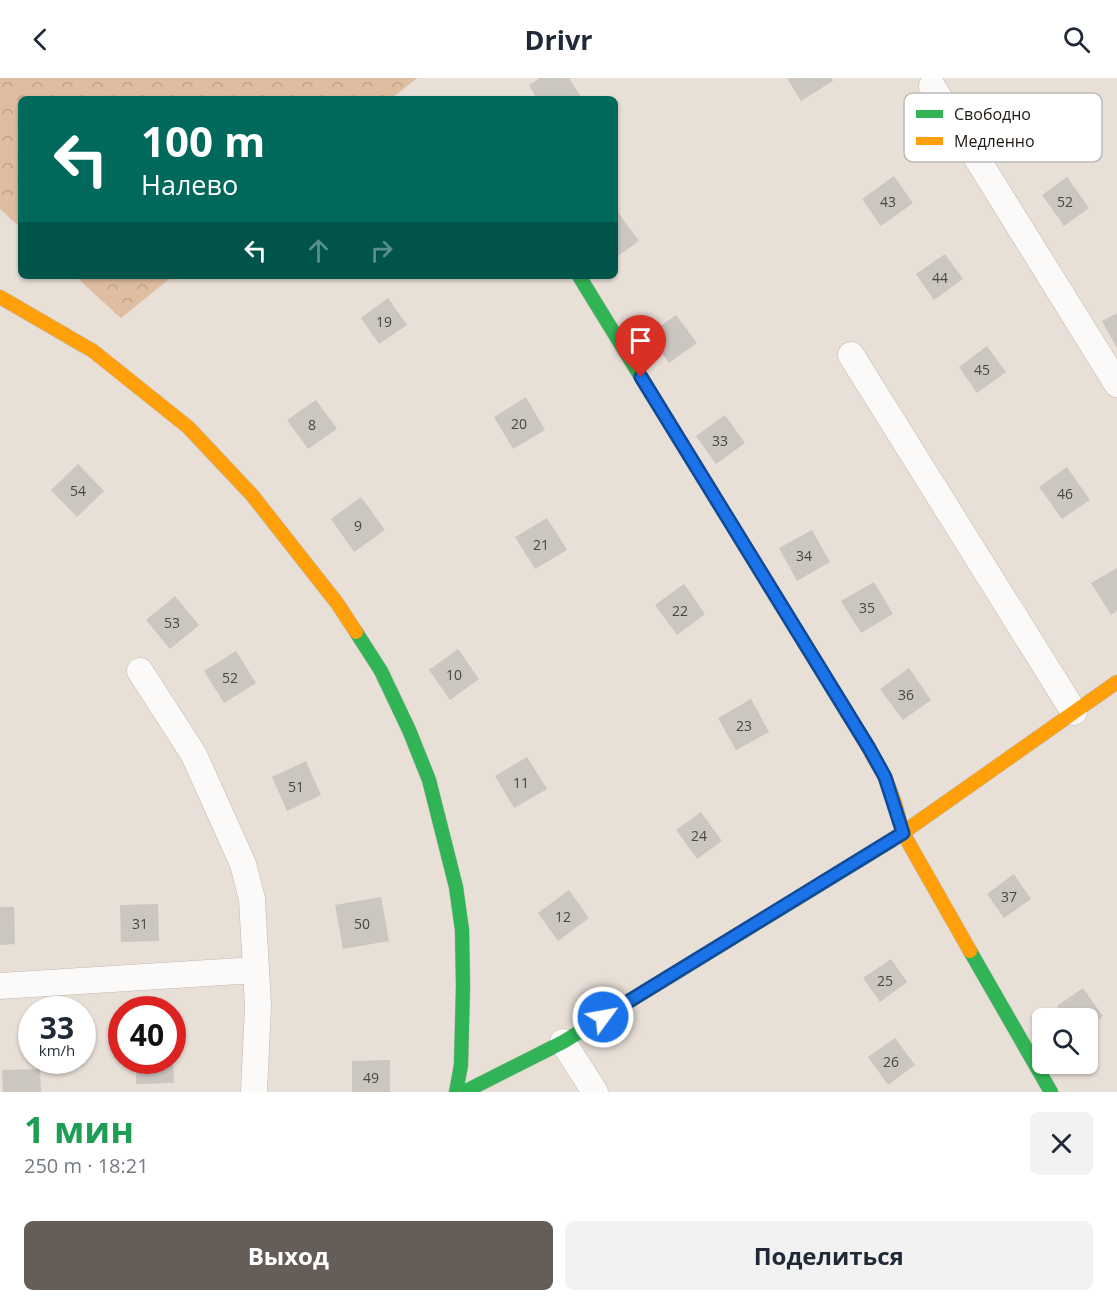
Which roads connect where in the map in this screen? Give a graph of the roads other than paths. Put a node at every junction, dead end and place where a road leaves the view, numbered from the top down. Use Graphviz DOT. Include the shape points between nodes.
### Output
graph roads {
  1 [pos="932,86"];
  2 [pos="936,93"];
  3 [pos="979,162"];
  4 [pos="581,279"];
  5 [pos="0,297"];
  6 [pos="851,355"];
  7 [pos="1117,384"];
  8 [pos="140,671"];
  9 [pos="1117,682"];
  10 [pos="1074,712"];
  11 [pos="903,833"];
  12 [pos="256,970"];
  13 [pos="0,986"];
  14 [pos="563,1042"];
  15 [pos="254,1092"];
  16 [pos="456,1092"];
  17 [pos="464,1092"];
  18 [pos="595,1092"];
  19 [pos="1051,1092"];
  1 -- 2 [label="street"];
  3 -- 7 [label="street"];
  4 -- 11 [label="street" via="869,748 885,777"];
  5 -- 16 [label="street" via="93,351 188,427 239,480 288,540 337,603 381,671 429,780 456,887 463,986 461,1065"];
  6 -- 10 [label="street"];
  8 -- 12 [label="street" via="194,755 243,864 252,899"];
  9 -- 10 [label="street"];
  10 -- 11 [label="street"];
  11 -- 14 [label="street"];
  11 -- 19 [label="street"];
  12 -- 13 [label="street"];
  12 -- 15 [label="street"];
  14 -- 17 [label="street"];
  14 -- 18 [label="street"];
}
